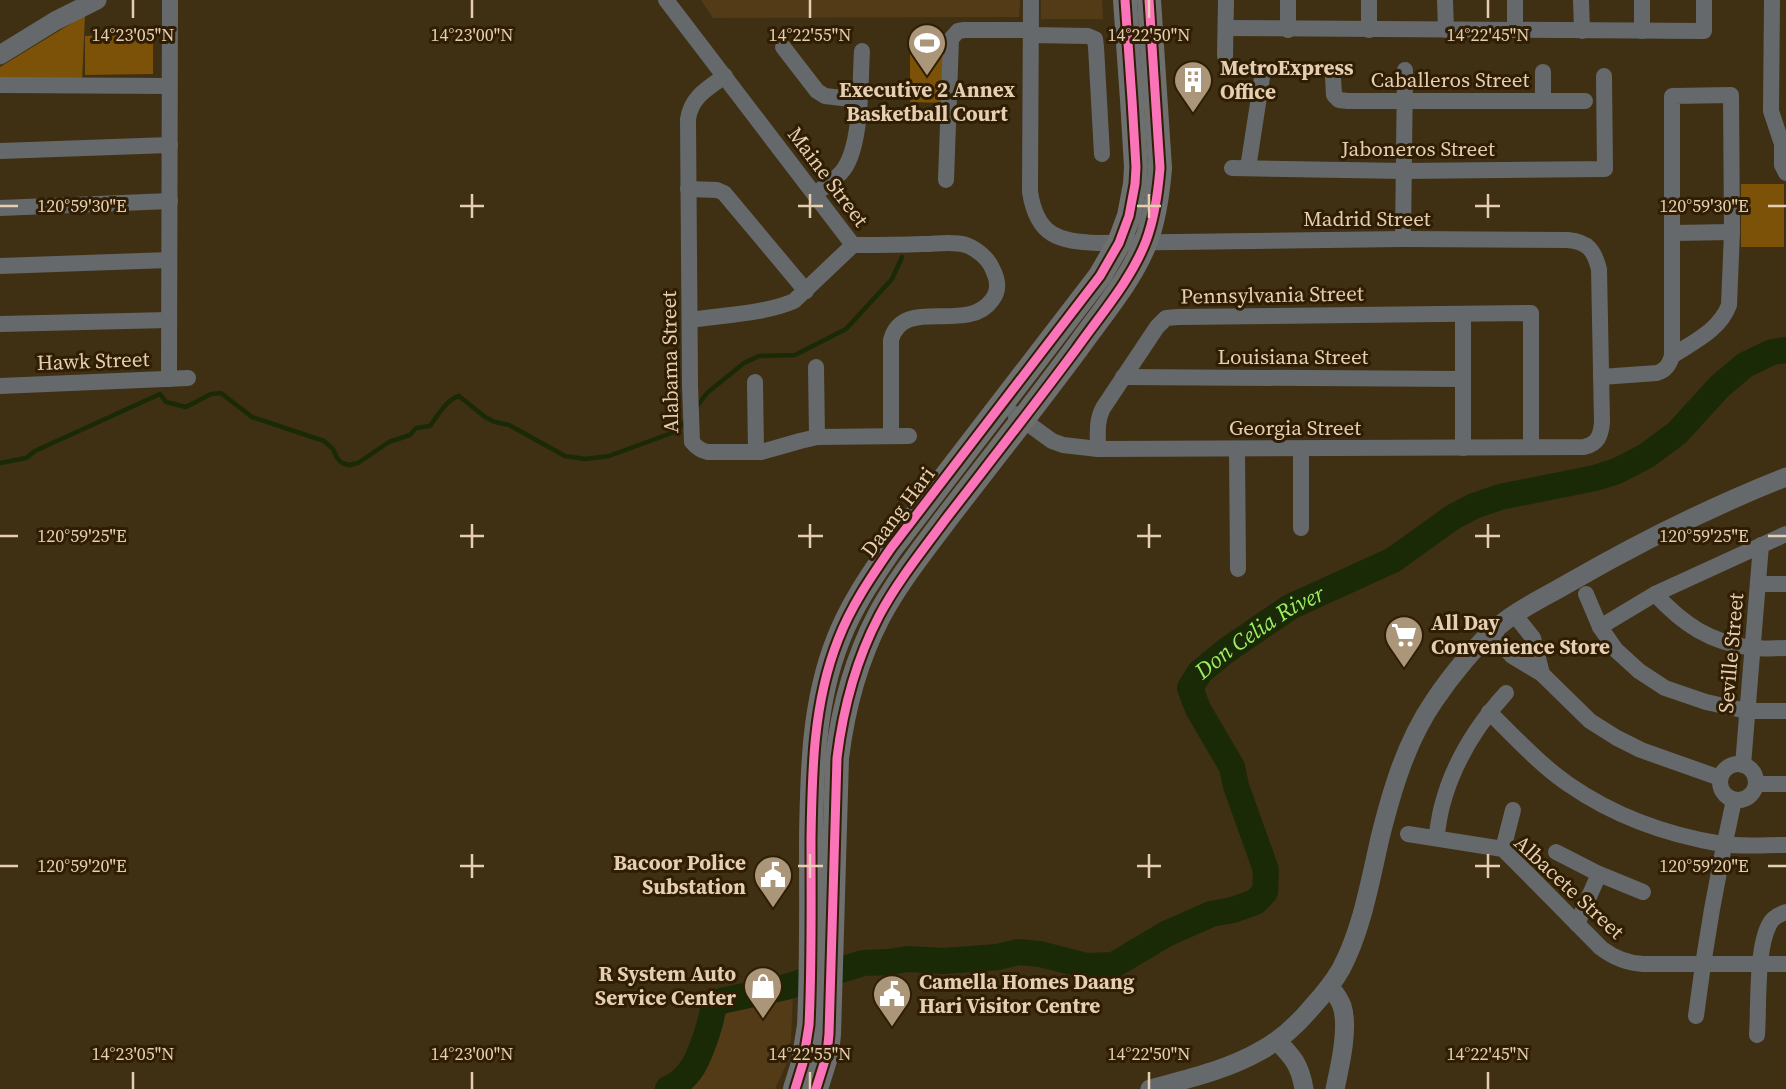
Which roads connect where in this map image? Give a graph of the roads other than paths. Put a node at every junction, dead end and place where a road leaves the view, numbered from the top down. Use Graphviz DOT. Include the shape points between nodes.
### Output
graph roads {
  1 [pos="97,0"];
  2 [pos="170,0"];
  3 [pos="666,0"];
  4 [pos="1031,0"];
  5 [pos="1125,0"];
  6 [pos="1149,0"];
  7 [pos="1226,0"];
  8 [pos="1288,0"];
  9 [pos="1369,0"];
  10 [pos="1445,0"];
  11 [pos="1515,0"];
  12 [pos="1581,0"];
  13 [pos="1642,0"];
  14 [pos="1704,0"];
  15 [pos="1772,0"];
  16 [pos="1226,28"];
  17 [pos="1288,30"];
  18 [pos="1369,30"];
  19 [pos="1446,30"];
  20 [pos="1516,30"];
  21 [pos="1582,31"];
  22 [pos="1642,31"];
  23 [pos="1031,32"];
  24 [pos="783,47"];
  25 [pos="862,51"];
  26 [pos="0,55"];
  27 [pos="1225,56"];
  28 [pos="1405,70"];
  29 [pos="1263,71"];
  30 [pos="1543,72"];
  31 [pos="725,76"];
  32 [pos="1604,76"];
  33 [pos="1333,77"];
  34 [pos="0,85"];
  35 [pos="168,86"];
  36 [pos="859,100"];
  37 [pos="1542,101"];
  38 [pos="1585,101"];
  39 [pos="1404,102"];
  40 [pos="1783,137"];
  41 [pos="170,145"];
  42 [pos="0,151"];
  43 [pos="1102,154"];
  44 [pos="1404,171"];
  45 [pos="1786,173"];
  46 [pos="946,180"];
  47 [pos="688,189"];
  48 [pos="816,194"];
  49 [pos="170,201"];
  50 [pos="0,208"];
  51 [pos="1732,232"];
  52 [pos="1672,233"];
  53 [pos="1403,239"];
  54 [pos="1146,242"];
  55 [pos="1119,243"];
  56 [pos="853,246"];
  57 [pos="169,260"];
  58 [pos="0,266"];
  59 [pos="806,291"];
  60 [pos="1463,314"];
  61 [pos="169,320"];
  62 [pos="690,320"];
  63 [pos="0,324"];
  64 [pos="1672,356"];
  65 [pos="816,367"];
  66 [pos="1123,377"];
  67 [pos="1601,377"];
  68 [pos="188,378"];
  69 [pos="169,379"];
  70 [pos="1463,379"];
  71 [pos="755,382"];
  72 [pos="0,386"];
  73 [pos="1002,404"];
  74 [pos="1024,420"];
  75 [pos="891,435"];
  76 [pos="909,436"];
  77 [pos="817,438"];
  78 [pos="1531,447"];
  79 [pos="1462,448"];
  80 [pos="1098,449"];
  81 [pos="1301,449"];
  82 [pos="1237,450"];
  83 [pos="755,452"];
  84 [pos="1786,477"];
  85 [pos="1301,528"];
  86 [pos="1786,534"];
  87 [pos="1761,545"];
  88 [pos="1238,569"];
  89 [pos="1758,584"];
  90 [pos="1786,584"];
  91 [pos="1586,594"];
  92 [pos="1655,594"];
  93 [pos="1514,614"];
  94 [pos="1600,627"];
  95 [pos="1491,632"];
  96 [pos="1753,648"];
  97 [pos="1786,648"];
  98 [pos="1542,674"];
  99 [pos="1506,693"];
  100 [pos="1748,711"];
  101 [pos="1786,711"];
  102 [pos="1489,712"];
  103 [pos="1743,765"];
  104 [pos="1720,778"];
  105 [pos="1756,784"];
  106 [pos="1786,784"];
  107 [pos="1734,800"];
  108 [pos="1513,810"];
  109 [pos="1408,834"];
  110 [pos="1436,838"];
  111 [pos="1724,844"];
  112 [pos="1786,845"];
  113 [pos="1503,849"];
  114 [pos="1556,852"];
  115 [pos="1599,874"];
  116 [pos="1643,892"];
  117 [pos="1786,912"];
  118 [pos="1577,924"];
  119 [pos="821,947"];
  120 [pos="1703,964"];
  121 [pos="1761,964"];
  122 [pos="1786,964"];
  123 [pos="1330,987"];
  124 [pos="1696,1016"];
  125 [pos="1758,1035"];
  126 [pos="1277,1041"];
  127 [pos="812,1086"];
  128 [pos="1150,1089"];
  129 [pos="1304,1089"];
  130 [pos="1335,1089"];
  1 -- 26 [label="street"];
  2 -- 35 [label="street"];
  3 -- 31 [label="street, Maine Street"];
  4 -- 23 [label="street, Madrid Street"];
  5 -- 55 [label="main road, Daang Hari" via="1136,167 1133,201"];
  6 -- 54 [label="main road, Daang Hari" via="1160,168"];
  7 -- 16 [label="street"];
  8 -- 17 [label="street"];
  9 -- 18 [label="street"];
  10 -- 19 [label="street"];
  11 -- 20 [label="street"];
  12 -- 21 [label="street"];
  13 -- 22 [label="street"];
  14 -- 22 [label="street" via="1704,32"];
  15 -- 40 [label="street" via="1771,111"];
  16 -- 17 [label="street"];
  16 -- 27 [label="street"];
  17 -- 18 [label="street"];
  18 -- 19 [label="street"];
  19 -- 20 [label="street"];
  20 -- 21 [label="street"];
  21 -- 22 [label="street"];
  23 -- 43 [label="street" via="1095,39"];
  23 -- 46 [label="street" via="964,30 951,39"];
  23 -- 55 [label="street, Madrid Street" via="1030,192 1036,215 1053,235 1063,239"];
  24 -- 36 [label="street" via="817,91"];
  25 -- 36 [label="street"];
  28 -- 39 [label="street"];
  29 -- 44 [label="street, Jaboneros Street" via="1240,168"];
  30 -- 37 [label="street"];
  31 -- 47 [label="street, Alabama Street" via="698,96 689,111"];
  31 -- 48 [label="street, Maine Street"];
  32 -- 44 [label="street, Jaboneros Street" via="1605,169"];
  33 -- 39 [label="street, Caballeros Street" via="1334,95 1339,100"];
  34 -- 35 [label="street"];
  35 -- 41 [label="street"];
  36 -- 48 [label="street" via="854,142 845,167"];
  37 -- 38 [label="street, Caballeros Street"];
  37 -- 39 [label="street, Caballeros Street"];
  39 -- 44 [label="street"];
  40 -- 45 [label="street"];
  41 -- 42 [label="street"];
  41 -- 49 [label="street"];
  44 -- 53 [label="street"];
  47 -- 59 [label="street" via="724,193"];
  47 -- 62 [label="street, Alabama Street"];
  48 -- 56 [label="street, Maine Street"];
  49 -- 50 [label="street"];
  49 -- 57 [label="street"];
  51 -- 52 [label="street"];
  51 -- 52 [label="street" via="1731,95 1672,96"];
  51 -- 64 [label="street" via="1726,315"];
  52 -- 64 [label="street"];
  53 -- 54 [label="street, Madrid Street"];
  53 -- 67 [label="street, Madrid Street" via="1568,240 1588,247 1599,269"];
  54 -- 55 [label="street, Madrid Street"];
  54 -- 74 [label="main road, Daang Hari" via="1122,285"];
  55 -- 73 [label="main road, Daang Hari" via="1100,276"];
  56 -- 59 [label="street"];
  56 -- 75 [label="street, Maine Street" via="969,246 991,265 997,278 994,299 974,314 911,318 893,332"];
  57 -- 58 [label="street"];
  57 -- 61 [label="street"];
  59 -- 62 [label="street" via="783,306"];
  60 -- 66 [label="street, Pennsylvania Street" via="1166,318"];
  60 -- 70 [label="street"];
  60 -- 78 [label="street, Pennsylvania Street" via="1531,313"];
  61 -- 63 [label="street"];
  61 -- 69 [label="street"];
  62 -- 83 [label="street, Alabama Street" via="691,436 696,447"];
  64 -- 67 [label="street" via="1664,371"];
  65 -- 77 [label="street"];
  66 -- 70 [label="street, Louisiana Street"];
  66 -- 80 [label="street, Pennsylvania Street" via="1099,415"];
  67 -- 78 [label="street, Georgia Street" via="1598,440 1584,447"];
  68 -- 69 [label="street, Hawk Street"];
  69 -- 72 [label="street, Hawk Street"];
  70 -- 79 [label="street"];
  71 -- 83 [label="street"];
  73 -- 74 [label="street, Georgia Street"];
  73 -- 119 [label="main road, Daang Hari" via="891,548 838,638 820,701 815,740 812,796"];
  74 -- 80 [label="street, Georgia Street" via="1063,445"];
  74 -- 119 [label="main road, Daang Hari" via="894,590 861,658 842,721"];
  75 -- 76 [label="street, Alabama Street"];
  75 -- 77 [label="street, Alabama Street"];
  77 -- 83 [label="street, Alabama Street"];
  78 -- 79 [label="street, Georgia Street"];
  79 -- 81 [label="street, Georgia Street"];
  80 -- 82 [label="street, Georgia Street"];
  81 -- 82 [label="street, Georgia Street"];
  81 -- 85 [label="street"];
  82 -- 88 [label="street"];
  84 -- 93 [label="street" via="1662,532"];
  86 -- 87 [label="street"];
  87 -- 89 [label="street, Seville Street"];
  87 -- 92 [label="street"];
  89 -- 90 [label="street"];
  89 -- 96 [label="street, Seville Street"];
  91 -- 94 [label="street"];
  92 -- 94 [label="street"];
  92 -- 96 [label="street" via="1696,630"];
  93 -- 95 [label="street"];
  93 -- 98 [label="street" via="1532,638"];
  94 -- 100 [label="street" via="1616,650 1665,688"];
  95 -- 98 [label="street" via="1512,656"];
  95 -- 123 [label="street" via="1454,674 1416,732 1390,796 1364,909"];
  96 -- 97 [label="street"];
  96 -- 100 [label="street, Seville Street"];
  98 -- 104 [label="street" via="1590,721 1617,738"];
  99 -- 102 [label="street"];
  100 -- 101 [label="street"];
  100 -- 103 [label="street, Seville Street"];
  102 -- 110 [label="street" via="1455,770"];
  102 -- 111 [label="street" via="1541,762 1593,800 1628,818"];
  103 -- 104 [label="street" via="1729,766"];
  103 -- 105 [label="street" via="1753,772"];
  104 -- 107 [label="street" via="1723,792"];
  105 -- 106 [label="street"];
  105 -- 107 [label="street" via="1749,797"];
  107 -- 111 [label="street"];
  108 -- 113 [label="street"];
  109 -- 110 [label="street, Albacete Street"];
  110 -- 113 [label="street, Albacete Street"];
  111 -- 112 [label="street"];
  111 -- 120 [label="street"];
  113 -- 118 [label="street, Albacete Street"];
  114 -- 115 [label="street"];
  115 -- 116 [label="street"];
  115 -- 118 [label="street"];
  117 -- 121 [label="street" via="1770,922"];
  118 -- 120 [label="street, Albacete Street" via="1620,960"];
  119 -- 127 [label="main road, Daang Hari" via="827,1054"];
  120 -- 121 [label="street, Albacete Street"];
  120 -- 124 [label="street"];
  121 -- 122 [label="street, Albacete Street"];
  121 -- 125 [label="street"];
  123 -- 126 [label="street"];
  123 -- 130 [label="street" via="1340,1000 1344,1018"];
  126 -- 128 [label="street" via="1227,1066"];
  126 -- 129 [label="street" via="1296,1062"];
}
